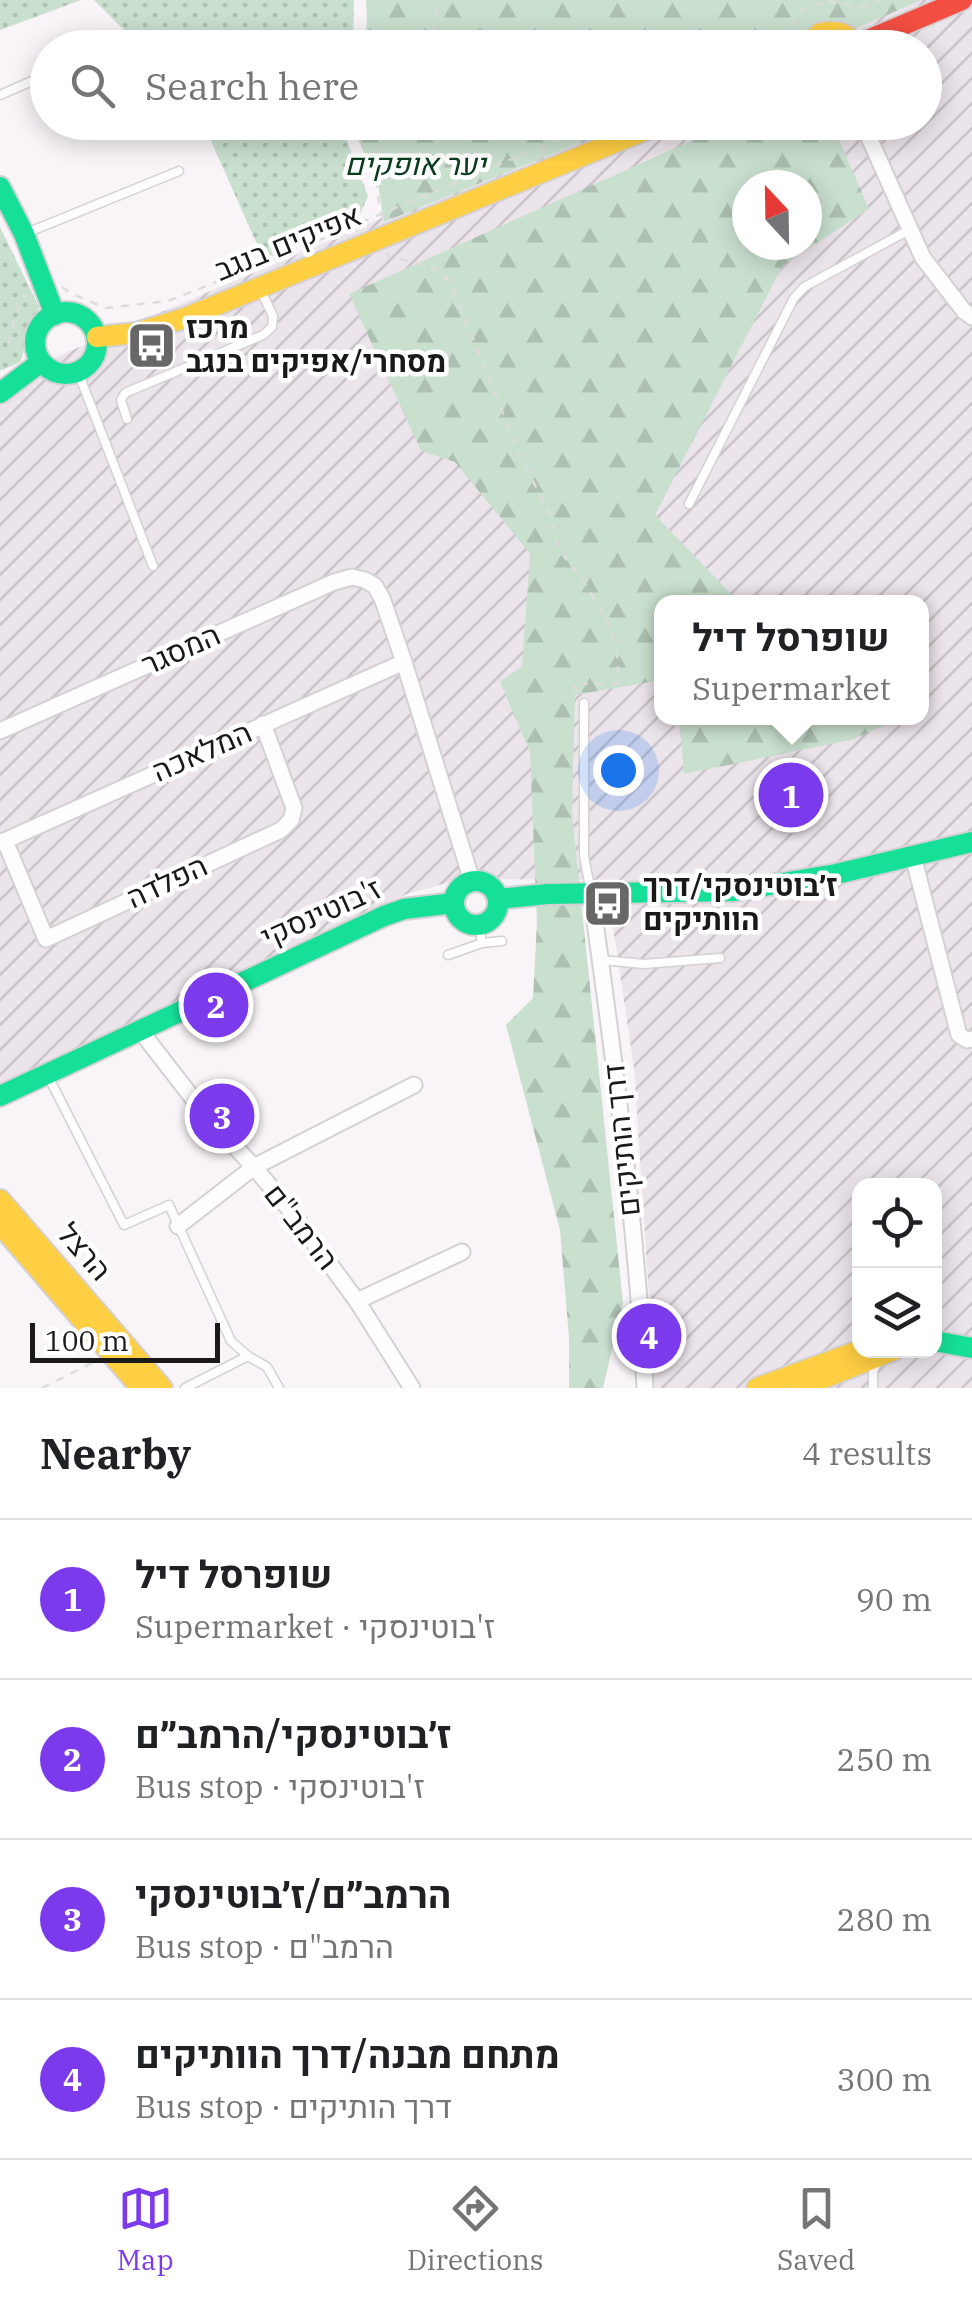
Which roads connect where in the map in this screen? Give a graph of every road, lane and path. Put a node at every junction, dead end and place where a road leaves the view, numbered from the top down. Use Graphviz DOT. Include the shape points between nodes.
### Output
graph roads {
  1 [pos="437,0"];
  2 [pos="882,0"];
  3 [pos="962,0"];
  4 [pos="433,30"];
  5 [pos="786,30"];
  6 [pos="893,30"];
  7 [pos="30,82"];
  8 [pos="0,95"];
  9 [pos="381,140"];
  10 [pos="557,140"];
  11 [pos="620,140"];
  12 [pos="870,140"];
  13 [pos="179,170"];
  14 [pos="0,187"];
  15 [pos="381,213"];
  16 [pos="910,230"];
  17 [pos="24,234"];
  18 [pos="388,234"];
  19 [pos="260,287"];
  20 [pos="46,289"];
  21 [pos="54,315"];
  22 [pos="972,317"];
  23 [pos="96,338"];
  24 [pos="10,344"];
  25 [pos="41,362"];
  26 [pos="78,372"];
  27 [pos="0,393"];
  28 [pos="127,419"];
  29 [pos="690,504"];
  30 [pos="153,566"];
  31 [pos="404,662"];
  32 [pos="584,703"];
  33 [pos="263,724"];
  34 [pos="0,731"];
  35 [pos="2,842"];
  36 [pos="972,842"];
  37 [pos="913,856"];
  38 [pos="472,881"];
  39 [pos="592,893"];
  40 [pos="498,899"];
  41 [pos="454,903"];
  42 [pos="481,934"];
  43 [pos="502,941"];
  44 [pos="448,955"];
  45 [pos="720,958"];
  46 [pos="601,960"];
  47 [pos="140,1029"];
  48 [pos="972,1039"];
  49 [pos="47,1074"];
  50 [pos="414,1085"];
  51 [pos="0,1096"];
  52 [pos="254,1167"];
  53 [pos="0,1200"];
  54 [pos="0,1224"];
  55 [pos="178,1226"];
  56 [pos="462,1252"];
  57 [pos="358,1301"];
  58 [pos="942,1343"];
  59 [pos="972,1348"];
  60 [pos="112,1354"];
  61 [pos="248,1356"];
  62 [pos="859,1358"];
  63 [pos="866,1358"];
  64 [pos="877,1358"];
  65 [pos="42,1388"];
  66 [pos="141,1388"];
  67 [pos="162,1388"];
  68 [pos="185,1388"];
  69 [pos="279,1388"];
  70 [pos="412,1388"];
  71 [pos="645,1388"];
  72 [pos="758,1388"];
  73 [pos="799,1388"];
  74 [pos="873,1388"];
  1 -- 4 [label="path"];
  2 -- 5 [label="path" via="859,8 827,1 804,8"];
  3 -- 6 [label="street"];
  7 -- 8 [label="lane"];
  9 -- 15 [label="path"];
  10 -- 15 [label="path"];
  11 -- 18 [label="street, אפיקים בנגב"];
  12 -- 16 [label="street"];
  13 -- 17 [label="lane"];
  14 -- 17 [label="street"];
  15 -- 18 [label="path"];
  15 -- 20 [label="path" via="168,300 106,308 58,284"];
  16 -- 22 [label="street" via="923,258"];
  16 -- 29 [label="lane" via="804,286 794,298"];
  17 -- 20 [label="street"];
  18 -- 19 [label="street, אפיקים בנגב"];
  18 -- 32 [label="path" via="388,256 432,268 450,281 550,514 559,550 606,617 619,683 573,684"];
  19 -- 23 [label="street, אפיקים בנגב" via="185,318"];
  19 -- 28 [label="lane" via="272,327 125,393"];
  20 -- 21 [label="street"];
  20 -- 24 [label="path" via="23,296"];
  21 -- 23 [label="street" via="78,315"];
  21 -- 25 [label="street" via="36,337"];
  23 -- 26 [label="street" via="95,356"];
  25 -- 26 [label="street" via="60,374"];
  25 -- 27 [label="street"];
  26 -- 30 [label="lane"];
  31 -- 33 [label="street, המלאכה"];
  31 -- 34 [label="street, המסגר" via="375,586 352,578"];
  31 -- 38 [label="street"];
  32 -- 39 [label="lane" via="584,856"];
  33 -- 35 [label="street, המלאכה"];
  33 -- 35 [label="street, הפלדה" via="294,808 281,830 46,938"];
  36 -- 37 [label="street"];
  37 -- 39 [label="street" via="734,891"];
  37 -- 48 [label="street" via="959,1035"];
  38 -- 40 [label="street" via="489,884"];
  38 -- 41 [label="street"];
  39 -- 40 [label="street"];
  39 -- 46 [label="street, דרך הותיקים"];
  40 -- 42 [label="street"];
  41 -- 42 [label="street"];
  41 -- 47 [label="street, ז'בוטינסקי" via="384,916"];
  42 -- 43 [label="lane"];
  42 -- 44 [label="lane"];
  45 -- 46 [label="lane"];
  46 -- 71 [label="street, דרך הותיקים"];
  47 -- 49 [label="street, ז'בוטינסקי"];
  47 -- 52 [label="street, הרמב\"ם"];
  49 -- 51 [label="street, ז'בוטינסקי"];
  49 -- 55 [label="lane" via="124,1225 169,1204"];
  50 -- 52 [label="street"];
  52 -- 55 [label="street"];
  52 -- 57 [label="street, הרמב\"ם"];
  53 -- 67 [label="street, הרצל"];
  54 -- 60 [label="street, הרצל"];
  55 -- 61 [label="lane" via="230,1342"];
  56 -- 57 [label="street"];
  57 -- 70 [label="street, הרמב\"ם"];
  58 -- 59 [label="street"];
  60 -- 65 [label="path"];
  60 -- 66 [label="street, הרצל"];
  61 -- 68 [label="lane"];
  61 -- 69 [label="lane" via="268,1367"];
  62 -- 72 [label="street"];
  63 -- 73 [label="street"];
  64 -- 74 [label="lane"];
}
